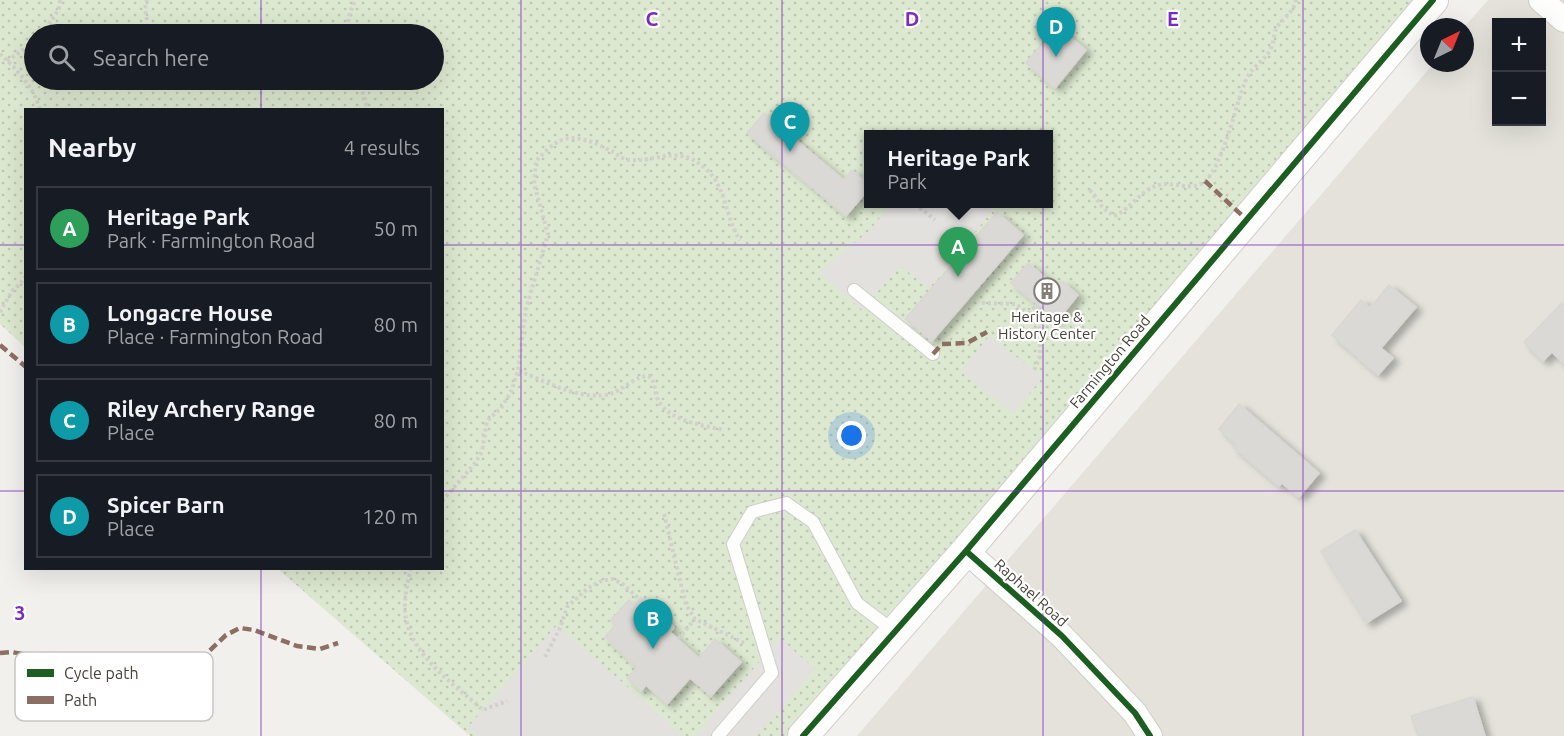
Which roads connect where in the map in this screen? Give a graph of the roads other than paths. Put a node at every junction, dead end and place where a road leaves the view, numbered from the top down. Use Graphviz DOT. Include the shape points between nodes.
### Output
graph roads {
  1 [pos="1432,0"];
  2 [pos="1541,0"];
  3 [pos="1564,20"];
  4 [pos="854,290"];
  5 [pos="933,354"];
  6 [pos="966,551"];
  7 [pos="894,631"];
  8 [pos="718,736"];
  9 [pos="804,736"];
  10 [pos="1150,736"];
  1 -- 6 [label="street, Farmington Road"];
  2 -- 3 [label="street"];
  4 -- 5 [label="lane"];
  6 -- 7 [label="street, Farmington Road"];
  6 -- 10 [label="street, Raphael Road" via="1062,636 1135,712"];
  7 -- 8 [label="lane" via="857,603 813,522 786,503 752,512 733,544 772,673"];
  7 -- 9 [label="street, Farmington Road"];
}
